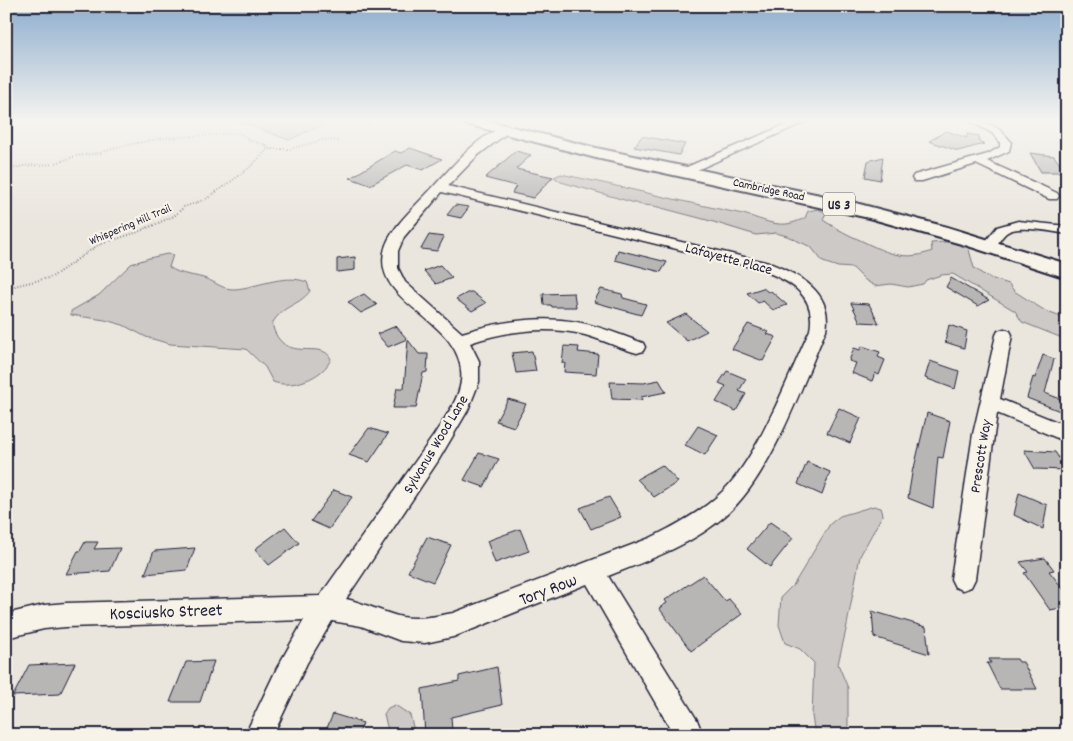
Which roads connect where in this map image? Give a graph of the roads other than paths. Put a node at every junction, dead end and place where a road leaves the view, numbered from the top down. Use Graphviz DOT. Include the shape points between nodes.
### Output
graph roads {
  1 [pos="472,155"];
  2 [pos="605,155"];
  3 [pos="724,155"];
  4 [pos="993,155"];
  5 [pos="976,160"];
  6 [pos="686,171"];
  7 [pos="918,178"];
  8 [pos="440,188"];
  9 [pos="1053,196"];
  10 [pos="1067,230"];
  11 [pos="989,246"];
  12 [pos="1067,271"];
  13 [pos="1004,335"];
  14 [pos="460,340"];
  15 [pos="637,346"];
  16 [pos="989,402"];
  17 [pos="1067,434"];
  18 [pos="593,572"];
  19 [pos="963,579"];
  20 [pos="327,608"];
  21 [pos="6,626"];
  22 [pos="687,730"];
  23 [pos="259,735"];
  1 -- 8 [label="street, Sylvanus Wood Lane"];
  2 -- 6 [label="highway, Cambridge Road / US 3"];
  3 -- 6 [label="street"];
  4 -- 5 [label="street"];
  5 -- 7 [label="street"];
  5 -- 9 [label="street"];
  6 -- 11 [label="highway, Cambridge Road / US 3" via="867,211"];
  8 -- 14 [label="street, Sylvanus Wood Lane" via="397,239 390,253 390,268 397,282"];
  8 -- 18 [label="street, Lafayette Place" via="764,266 795,280 812,295 818,307 821,318 818,330 774,427 755,464 732,496 679,536"];
  10 -- 11 [label="street" via="1010,226 997,234"];
  11 -- 12 [label="highway, Cambridge Road / US 3"];
  13 -- 16 [label="street, Prescott Way"];
  14 -- 15 [label="street" via="491,331 558,326 584,330"];
  14 -- 20 [label="street, Sylvanus Wood Lane" via="467,352 471,376 459,408"];
  16 -- 17 [label="street"];
  16 -- 19 [label="street, Prescott Way"];
  18 -- 20 [label="street, Tory Row" via="461,622 425,631 401,629 351,611"];
  18 -- 22 [label="street, Tory Row"];
  20 -- 21 [label="street, Kosciusko Street" via="66,615"];
  20 -- 23 [label="street, Sylvanus Wood Lane" via="292,664"];
}
